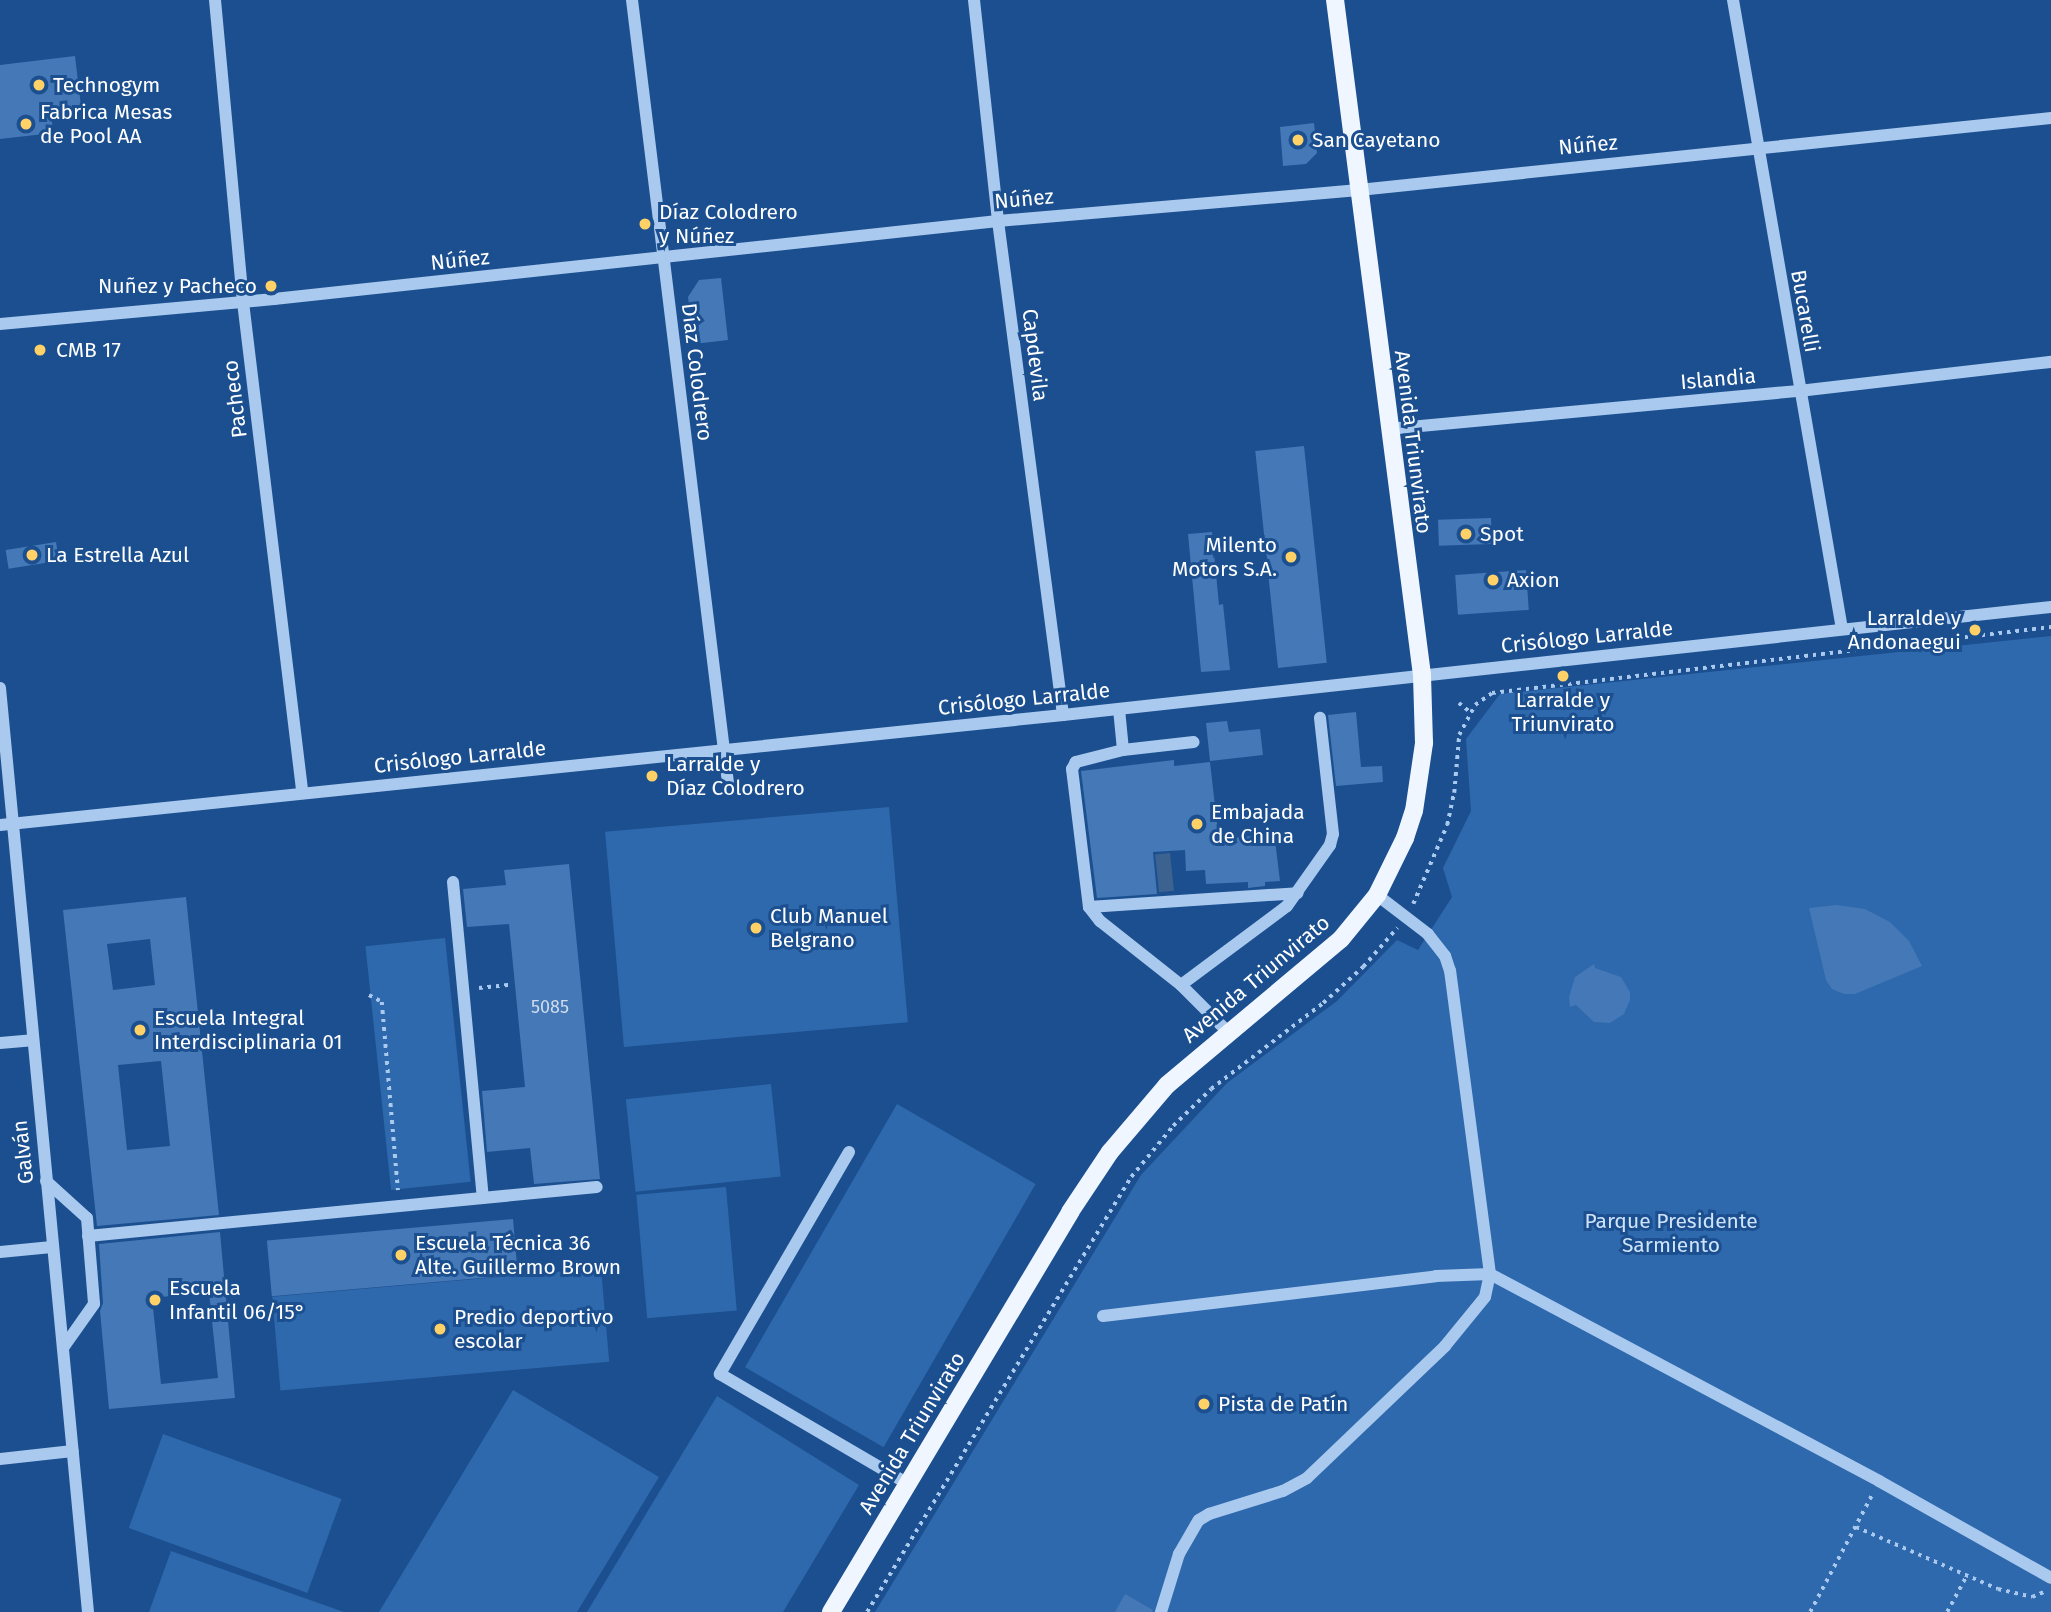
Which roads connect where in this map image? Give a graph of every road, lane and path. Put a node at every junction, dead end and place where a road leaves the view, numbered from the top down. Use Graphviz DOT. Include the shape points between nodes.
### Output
graph roads {
  1 [pos="215,0"];
  2 [pos="632,0"];
  3 [pos="974,0"];
  4 [pos="1335,0"];
  5 [pos="1733,0"];
  6 [pos="2051,118"];
  7 [pos="1758,149"];
  8 [pos="1359,190"];
  9 [pos="998,221"];
  10 [pos="663,258"];
  11 [pos="243,302"];
  12 [pos="0,324"];
  13 [pos="2051,362"];
  14 [pos="1799,391"];
  15 [pos="1388,429"];
  16 [pos="2051,607"];
  17 [pos="2051,628"];
  18 [pos="1842,629"];
  19 [pos="1422,675"];
  20 [pos="0,688"];
  21 [pos="1459,703"];
  22 [pos="1119,709"];
  23 [pos="1470,712"];
  24 [pos="1063,715"];
  25 [pos="1320,718"];
  26 [pos="1194,742"];
  27 [pos="726,749"];
  28 [pos="1123,750"];
  29 [pos="729,791"];
  30 [pos="302,792"];
  31 [pos="14,824"];
  32 [pos="0,825"];
  33 [pos="453,882"];
  34 [pos="1298,893"];
  35 [pos="1377,895"];
  36 [pos="1089,907"];
  37 [pos="1405,916"];
  38 [pos="510,985"];
  39 [pos="1181,985"];
  40 [pos="463,990"];
  41 [pos="369,995"];
  42 [pos="1228,1032"];
  43 [pos="32,1040"];
  44 [pos="0,1043"];
  45 [pos="849,1152"];
  46 [pos="46,1181"];
  47 [pos="597,1187"];
  48 [pos="483,1198"];
  49 [pos="400,1206"];
  50 [pos="89,1236"];
  51 [pos="52,1247"];
  52 [pos="0,1252"];
  53 [pos="1490,1274"];
  54 [pos="1103,1316"];
  55 [pos="63,1348"];
  56 [pos="73,1451"];
  57 [pos="0,1459"];
  58 [pos="1879,1481"];
  59 [pos="908,1484"];
  60 [pos="1856,1527"];
  61 [pos="1967,1575"];
  62 [pos="2051,1578"];
  63 [pos="2051,1588"];
  64 [pos="88,1612"];
  65 [pos="831,1612"];
  66 [pos="867,1612"];
  67 [pos="1161,1612"];
  68 [pos="1810,1612"];
  69 [pos="1947,1612"];
  1 -- 11 [label="street, Pacheco"];
  2 -- 10 [label="street, Díaz Colodrero"];
  3 -- 9 [label="street, Capdevila"];
  4 -- 8 [label="main road, Avenida Triunvirato"];
  5 -- 7 [label="street, Bucarelli"];
  6 -- 7 [label="street, Núñez"];
  7 -- 8 [label="street, Núñez"];
  7 -- 14 [label="street, Bucarelli"];
  8 -- 9 [label="street, Núñez"];
  8 -- 15 [label="main road, Avenida Triunvirato"];
  9 -- 10 [label="street, Núñez"];
  9 -- 24 [label="street, Capdevila"];
  10 -- 11 [label="street, Núñez"];
  10 -- 27 [label="street, Díaz Colodrero"];
  11 -- 12 [label="street, Núñez"];
  11 -- 30 [label="street, Pacheco"];
  13 -- 14 [label="street, Islandia"];
  14 -- 15 [label="street, Islandia"];
  14 -- 18 [label="street, Bucarelli"];
  15 -- 19 [label="main road, Avenida Triunvirato"];
  16 -- 18 [label="street, Crisólogo Larralde"];
  17 -- 23 [label="path" via="1503,689 1480,700"];
  18 -- 19 [label="street, Crisólogo Larralde"];
  19 -- 22 [label="street, Crisólogo Larralde"];
  19 -- 35 [label="main road, Avenida Triunvirato" via="1421,779 1405,838"];
  20 -- 31 [label="street, Galván"];
  21 -- 23 [label="path"];
  22 -- 24 [label="street, Crisólogo Larralde"];
  22 -- 28 [label="street"];
  23 -- 37 [label="path" via="1459,735 1445,832"];
  24 -- 27 [label="street, Crisólogo Larralde"];
  25 -- 34 [label="street" via="1333,834"];
  26 -- 28 [label="street"];
  27 -- 29 [label="street, Díaz Colodrero"];
  27 -- 30 [label="street, Crisólogo Larralde"];
  28 -- 36 [label="street" via="1076,762 1072,769"];
  30 -- 31 [label="street, Crisólogo Larralde"];
  31 -- 32 [label="street, Crisólogo Larralde"];
  31 -- 43 [label="street, Galván"];
  33 -- 40 [label="street"];
  34 -- 36 [label="street"];
  34 -- 39 [label="street" via="1273,919"];
  35 -- 37 [label="street"];
  35 -- 42 [label="main road, Avenida Triunvirato" via="1341,939"];
  36 -- 39 [label="street" via="1100,921"];
  37 -- 53 [label="street" via="1428,934 1450,971"];
  37 -- 66 [label="path" via="1363,968 1211,1089 1131,1177"];
  38 -- 40 [label="path"];
  39 -- 42 [label="street"];
  40 -- 48 [label="street"];
  41 -- 49 [label="path" via="382,1002"];
  42 -- 59 [label="main road, Avenida Triunvirato" via="1167,1086 1110,1152"];
  43 -- 44 [label="street"];
  43 -- 46 [label="street, Galván"];
  45 -- 59 [label="street" via="720,1374"];
  46 -- 50 [label="street" via="87,1218"];
  46 -- 51 [label="street, Galván"];
  47 -- 48 [label="street"];
  48 -- 49 [label="street"];
  49 -- 50 [label="street"];
  50 -- 55 [label="street" via="94,1304"];
  51 -- 52 [label="street"];
  51 -- 55 [label="street, Galván"];
  53 -- 54 [label="street" via="1424,1277"];
  53 -- 58 [label="street"];
  53 -- 67 [label="street" via="1485,1297 1445,1346 1307,1478 1199,1520 1179,1554"];
  55 -- 56 [label="street, Galván"];
  56 -- 57 [label="street"];
  56 -- 64 [label="street, Galván"];
  58 -- 60 [label="path"];
  58 -- 62 [label="street"];
  59 -- 65 [label="main road, Avenida Triunvirato"];
  60 -- 61 [label="path"];
  60 -- 68 [label="path"];
  61 -- 63 [label="path" via="2032,1597"];
  61 -- 69 [label="path"];
}
